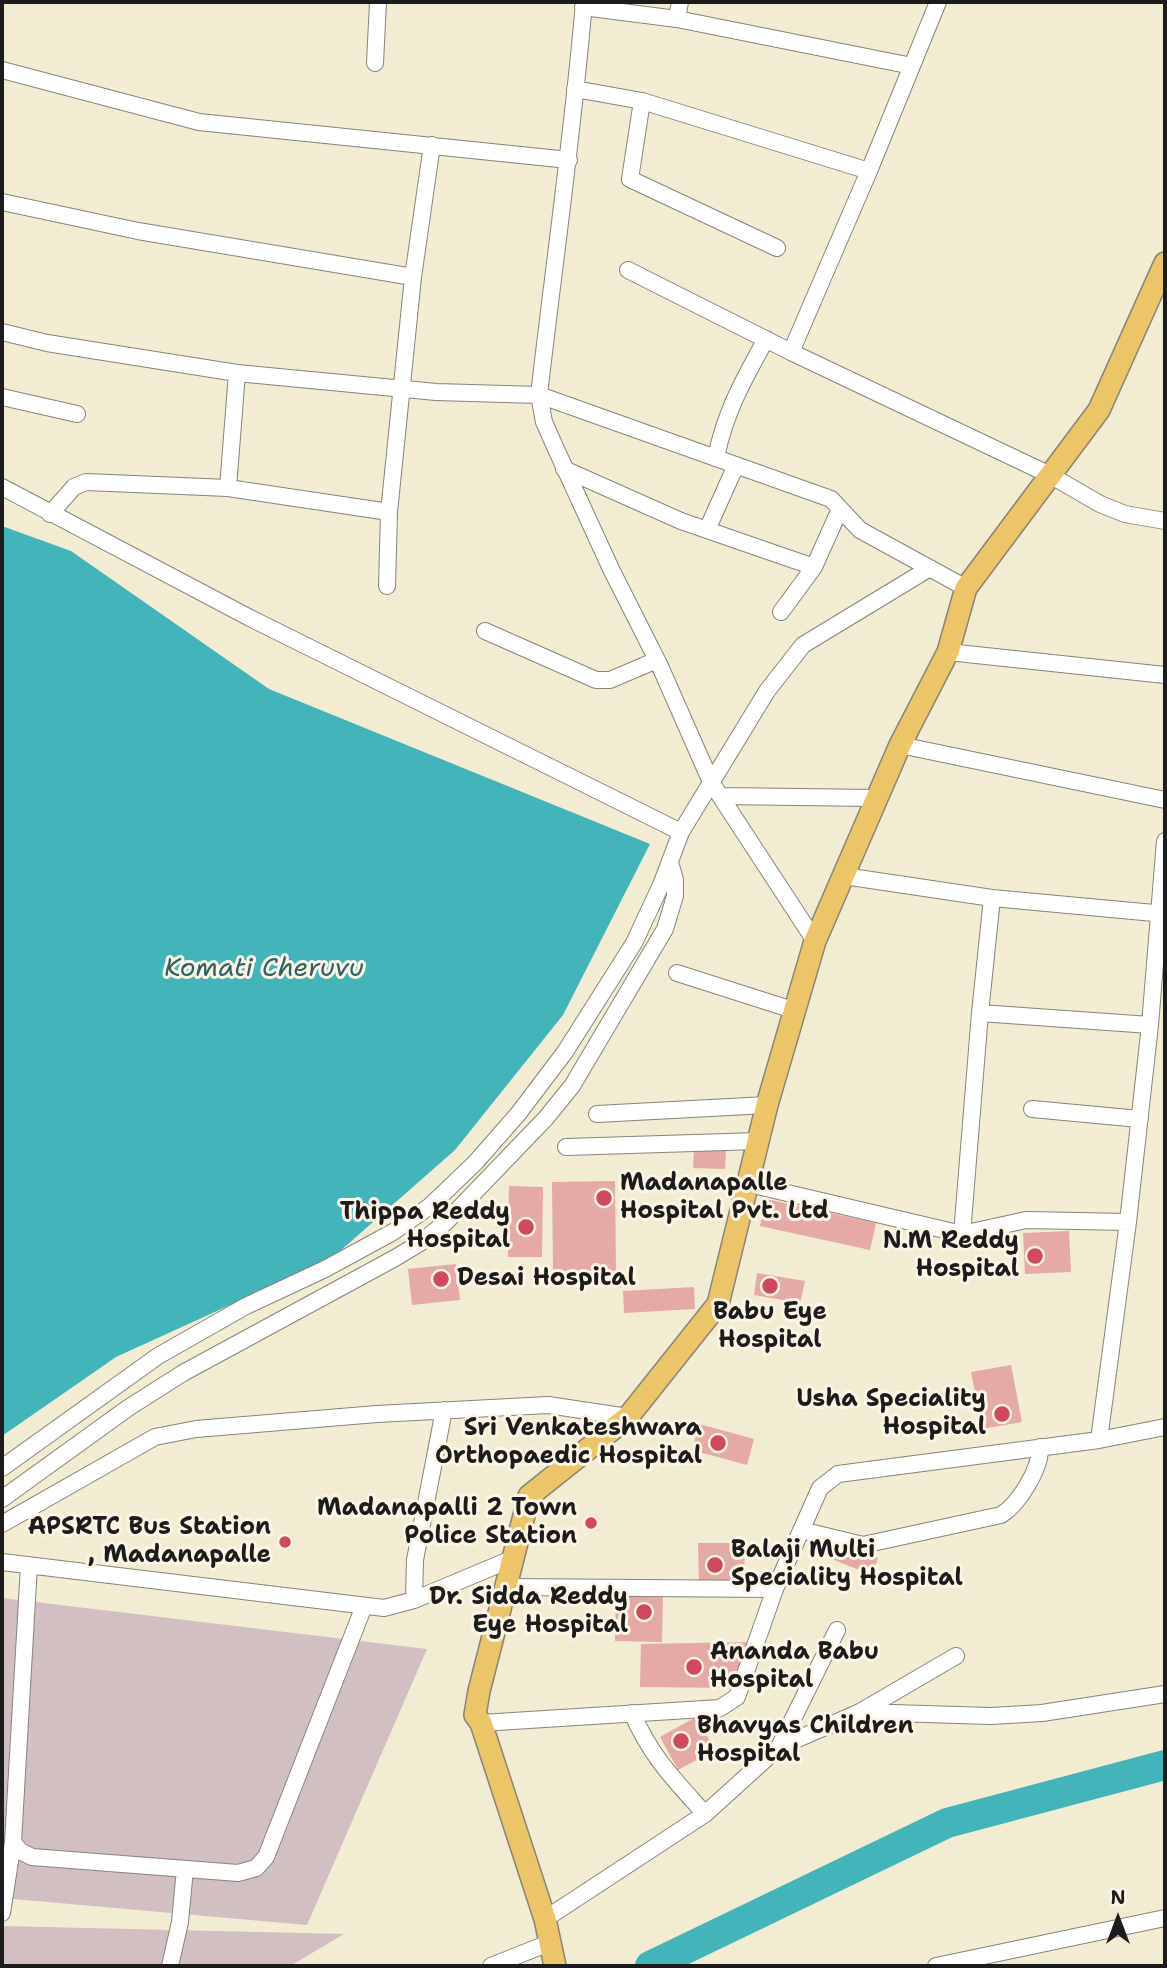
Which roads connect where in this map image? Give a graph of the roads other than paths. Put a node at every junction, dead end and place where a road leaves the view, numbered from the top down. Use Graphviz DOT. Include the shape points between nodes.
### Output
graph roads {
  1 [pos="379,2"];
  2 [pos="680,2"];
  3 [pos="938,2"];
  4 [pos="584,4"];
  5 [pos="677,19"];
  6 [pos="375,64"];
  7 [pos="912,66"];
  8 [pos="2,69"];
  9 [pos="575,89"];
  10 [pos="642,101"];
  11 [pos="432,145"];
  12 [pos="569,160"];
  13 [pos="869,171"];
  14 [pos="2,202"];
  15 [pos="777,248"];
  16 [pos="1165,263"];
  17 [pos="628,270"];
  18 [pos="412,277"];
  19 [pos="2,332"];
  20 [pos="766,339"];
  21 [pos="791,352"];
  22 [pos="237,373"];
  23 [pos="400,389"];
  24 [pos="539,395"];
  25 [pos="2,397"];
  26 [pos="76,414"];
  27 [pos="716,457"];
  28 [pos="736,464"];
  29 [pos="564,469"];
  30 [pos="1050,475"];
  31 [pos="2,487"];
  32 [pos="228,488"];
  33 [pos="840,509"];
  34 [pos="389,512"];
  35 [pos="50,513"];
  36 [pos="1165,521"];
  37 [pos="708,530"];
  38 [pos="814,567"];
  39 [pos="930,568"];
  40 [pos="387,586"];
  41 [pos="966,587"];
  42 [pos="781,612"];
  43 [pos="485,631"];
  44 [pos="948,652"];
  45 [pos="657,660"];
  46 [pos="1165,675"];
  47 [pos="900,745"];
  48 [pos="716,789"];
  49 [pos="876,798"];
  50 [pos="1165,800"];
  51 [pos="681,832"];
  52 [pos="1165,841"];
  53 [pos="670,862"];
  54 [pos="844,876"];
  55 [pos="992,898"];
  56 [pos="1162,914"];
  57 [pos="815,942"];
  58 [pos="677,973"];
  59 [pos="793,1010"];
  60 [pos="980,1013"];
  61 [pos="1150,1025"];
  62 [pos="767,1105"];
  63 [pos="1032,1110"];
  64 [pos="597,1114"];
  65 [pos="1140,1119"];
  66 [pos="758,1141"];
  67 [pos="566,1147"];
  68 [pos="748,1184"];
  69 [pos="1128,1223"];
  70 [pos="962,1234"];
  71 [pos="444,1410"];
  72 [pos="628,1417"];
  73 [pos="1165,1427"];
  74 [pos="1099,1440"];
  75 [pos="1040,1447"];
  76 [pos="2,1468"];
  77 [pos="2,1499"];
  78 [pos="2,1524"];
  79 [pos="802,1530"];
  80 [pos="514,1558"];
  81 [pos="2,1562"];
  82 [pos="29,1565"];
  83 [pos="505,1587"];
  84 [pos="775,1589"];
  85 [pos="414,1600"];
  86 [pos="364,1606"];
  87 [pos="837,1630"];
  88 [pos="956,1656"];
  89 [pos="1165,1694"];
  90 [pos="860,1712"];
  91 [pos="632,1713"];
  92 [pos="481,1723"];
  93 [pos="779,1747"];
  94 [pos="705,1814"];
  95 [pos="13,1842"];
  96 [pos="185,1869"];
  97 [pos="2,1913"];
  98 [pos="545,1919"];
  99 [pos="1165,1919"];
  100 [pos="551,1952"];
  101 [pos="170,1966"];
  102 [pos="491,1966"];
  103 [pos="936,1966"];
  1 -- 6 [label="street"];
  2 -- 5 [label="street"];
  3 -- 7 [label="street"];
  4 -- 5 [label="street"];
  4 -- 9 [label="street"];
  5 -- 7 [label="street"];
  7 -- 13 [label="street"];
  8 -- 11 [label="street" via="199,122"];
  9 -- 10 [label="street"];
  9 -- 12 [label="street"];
  10 -- 13 [label="street"];
  10 -- 15 [label="street" via="630,179"];
  11 -- 12 [label="street"];
  11 -- 18 [label="street"];
  12 -- 24 [label="street"];
  13 -- 21 [label="street"];
  14 -- 18 [label="street" via="138,231"];
  16 -- 30 [label="main road" via="1099,410"];
  17 -- 20 [label="street"];
  18 -- 23 [label="street"];
  19 -- 22 [label="street"];
  20 -- 21 [label="street"];
  20 -- 27 [label="street" via="732,401"];
  21 -- 30 [label="street"];
  22 -- 23 [label="street"];
  22 -- 32 [label="street"];
  23 -- 24 [label="street"];
  23 -- 34 [label="street"];
  24 -- 27 [label="street"];
  24 -- 29 [label="street" via="544,422"];
  25 -- 26 [label="street"];
  27 -- 28 [label="street"];
  28 -- 33 [label="street" via="831,499"];
  28 -- 37 [label="street"];
  29 -- 37 [label="street"];
  29 -- 45 [label="street"];
  30 -- 36 [label="street" via="1125,514"];
  30 -- 41 [label="main road"];
  31 -- 35 [label="street"];
  32 -- 34 [label="street"];
  32 -- 35 [label="street" via="86,482 74,487"];
  33 -- 38 [label="street"];
  33 -- 39 [label="street" via="860,530"];
  34 -- 40 [label="street"];
  35 -- 51 [label="street"];
  37 -- 38 [label="street"];
  38 -- 42 [label="street"];
  39 -- 41 [label="street"];
  39 -- 48 [label="street" via="803,645 768,691"];
  41 -- 44 [label="main road"];
  43 -- 45 [label="street" via="596,680 610,680"];
  44 -- 46 [label="street"];
  44 -- 47 [label="main road"];
  45 -- 48 [label="street"];
  47 -- 49 [label="main road"];
  47 -- 50 [label="street"];
  48 -- 49 [label="street"];
  48 -- 51 [label="street"];
  48 -- 57 [label="street"];
  49 -- 54 [label="main road"];
  51 -- 53 [label="street"];
  52 -- 56 [label="street"];
  53 -- 76 [label="street" via="634,943 565,1052 518,1114 430,1206 393,1232 158,1356"];
  53 -- 77 [label="street" via="675,896 664,929 572,1086 446,1223 420,1244 183,1373"];
  54 -- 55 [label="street"];
  54 -- 57 [label="main road"];
  55 -- 56 [label="street"];
  55 -- 60 [label="street"];
  56 -- 61 [label="street"];
  57 -- 59 [label="main road"];
  58 -- 59 [label="street"];
  59 -- 62 [label="main road"];
  60 -- 61 [label="street"];
  60 -- 70 [label="street"];
  61 -- 65 [label="street"];
  62 -- 64 [label="street"];
  62 -- 66 [label="main road"];
  63 -- 65 [label="street"];
  65 -- 69 [label="street"];
  66 -- 67 [label="street"];
  66 -- 68 [label="main road"];
  68 -- 70 [label="street"];
  68 -- 72 [label="main road" via="718,1304"];
  69 -- 70 [label="street" via="1026,1220"];
  69 -- 74 [label="street"];
  71 -- 72 [label="street" via="548,1405"];
  71 -- 78 [label="street" via="196,1429 155,1437"];
  71 -- 85 [label="street" via="415,1560"];
  72 -- 80 [label="main road" via="529,1496"];
  73 -- 74 [label="street"];
  74 -- 75 [label="street"];
  75 -- 79 [label="street" via="838,1474 820,1488"];
  75 -- 79 [label="street" via="1036,1468 1016,1502 1001,1514 863,1545"];
  79 -- 84 [label="street"];
  80 -- 83 [label="main road"];
  80 -- 85 [label="street"];
  81 -- 82 [label="street"];
  82 -- 86 [label="street"];
  82 -- 95 [label="street"];
  83 -- 84 [label="street"];
  83 -- 92 [label="main road" via="479,1691 475,1715"];
  84 -- 91 [label="street" via="737,1697 720,1707"];
  85 -- 86 [label="street" via="384,1608"];
  86 -- 96 [label="street" via="266,1857 256,1868 238,1873"];
  87 -- 93 [label="street"];
  88 -- 90 [label="street"];
  89 -- 90 [label="street" via="1042,1713"];
  90 -- 93 [label="street"];
  91 -- 92 [label="street"];
  91 -- 94 [label="street" via="657,1761"];
  92 -- 98 [label="main road"];
  93 -- 94 [label="street"];
  94 -- 98 [label="street"];
  95 -- 96 [label="street" via="32,1857"];
  95 -- 97 [label="street"];
  96 -- 101 [label="street"];
  98 -- 100 [label="main road"];
  99 -- 103 [label="street"];
  100 -- 102 [label="street"];
}
